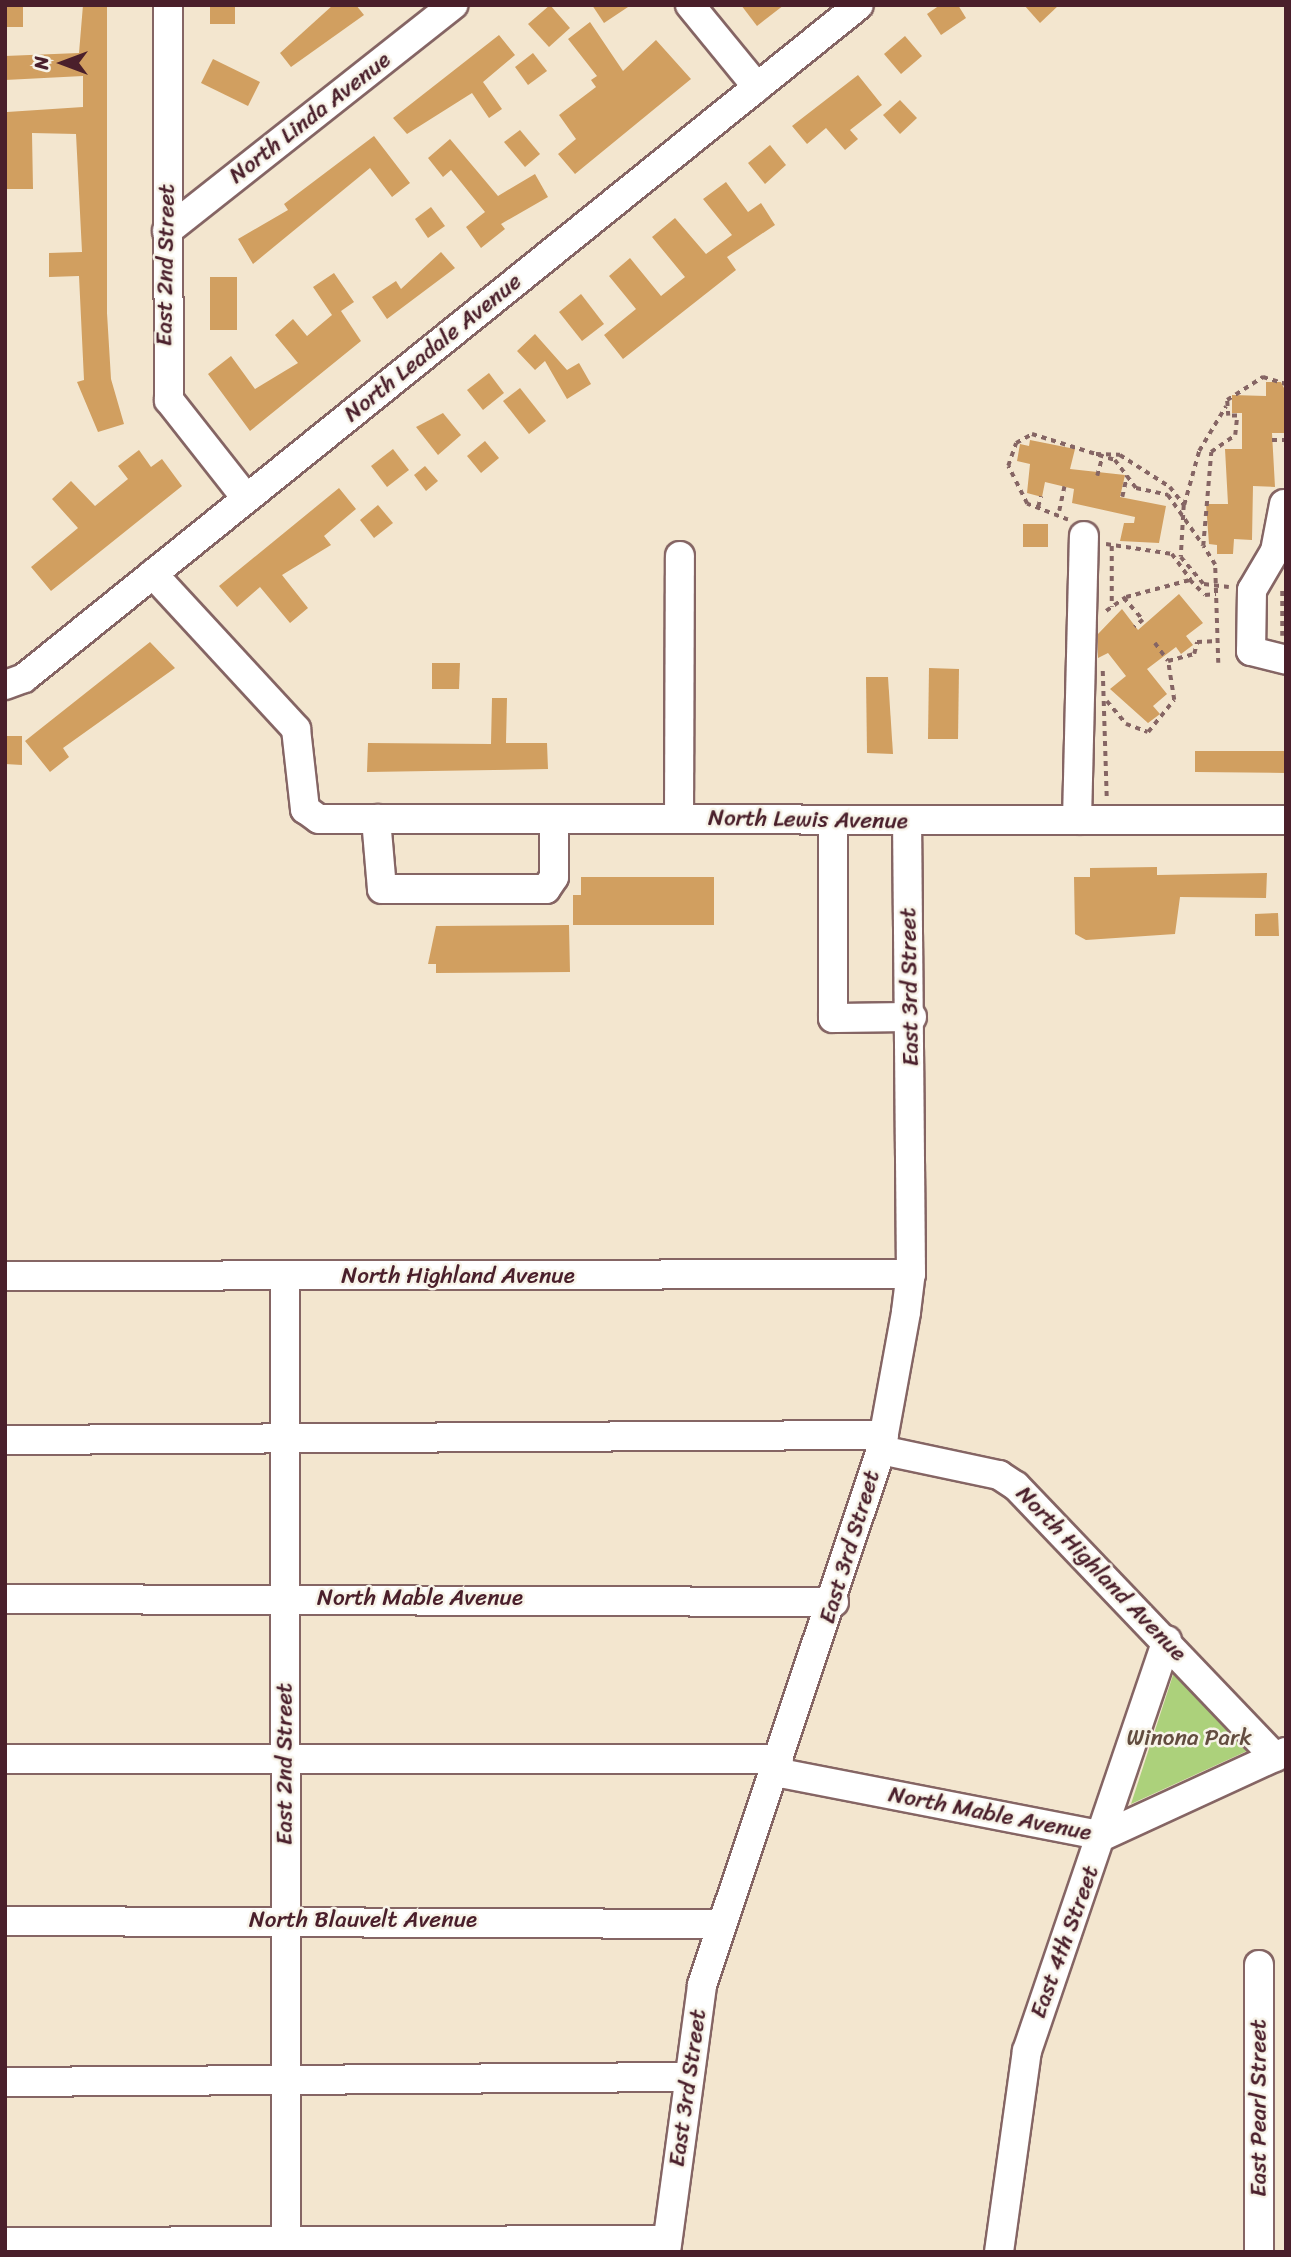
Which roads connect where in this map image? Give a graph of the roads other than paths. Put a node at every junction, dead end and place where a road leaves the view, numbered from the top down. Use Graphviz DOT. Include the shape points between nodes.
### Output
graph roads {
  1 [pos="168,5"];
  2 [pos="453,5"];
  3 [pos="690,5"];
  4 [pos="859,5"];
  5 [pos="757,87"];
  6 [pos="167,231"];
  7 [pos="246,498"];
  8 [pos="1284,504"];
  9 [pos="1084,538"];
  10 [pos="680,555"];
  11 [pos="153,574"];
  12 [pos="1286,660"];
  13 [pos="5,685"];
  14 [pos="554,818"];
  15 [pos="679,818"];
  16 [pos="376,819"];
  17 [pos="1077,820"];
  18 [pos="1286,820"];
  19 [pos="833,821"];
  20 [pos="907,822"];
  21 [pos="912,1017"];
  22 [pos="911,1274"];
  23 [pos="5,1276"];
  24 [pos="285,1277"];
  25 [pos="285,1438"];
  26 [pos="5,1440"];
  27 [pos="882,1443"];
  28 [pos="285,1598"];
  29 [pos="5,1600"];
  30 [pos="834,1602"];
  31 [pos="1167,1640"];
  32 [pos="1280,1755"];
  33 [pos="285,1758"];
  34 [pos="5,1759"];
  35 [pos="777,1765"];
  36 [pos="1102,1836"];
  37 [pos="285,1920"];
  38 [pos="5,1921"];
  39 [pos="720,1924"];
  40 [pos="1259,1965"];
  41 [pos="688,2077"];
  42 [pos="286,2078"];
  43 [pos="5,2082"];
  44 [pos="5,2242"];
  45 [pos="666,2246"];
  46 [pos="286,2247"];
  47 [pos="999,2252"];
  48 [pos="1259,2252"];
  1 -- 6 [label="street, East 2nd Street"];
  2 -- 6 [label="street, North Linda Avenue"];
  3 -- 5 [label="street"];
  4 -- 5 [label="street, North Leadale Avenue"];
  5 -- 7 [label="street, North Leadale Avenue"];
  6 -- 7 [label="street, East 2nd Street" via="169,400"];
  7 -- 11 [label="street, North Leadale Avenue"];
  8 -- 12 [label="street" via="1275,551 1252,590 1251,651"];
  9 -- 17 [label="street"];
  10 -- 15 [label="street"];
  11 -- 13 [label="street, North Leadale Avenue" via="24,678"];
  11 -- 16 [label="street, North Lewis Avenue" via="289,719 305,809 330,820"];
  14 -- 15 [label="street, North Lewis Avenue"];
  14 -- 16 [label="street, North Lewis Avenue"];
  14 -- 16 [label="street" via="554,877 546,889 382,889"];
  15 -- 19 [label="street, North Lewis Avenue"];
  17 -- 18 [label="street, North Lewis Avenue"];
  17 -- 20 [label="street, North Lewis Avenue"];
  19 -- 20 [label="street, North Lewis Avenue"];
  19 -- 21 [label="street" via="833,1018"];
  20 -- 21 [label="street, East 3rd Street"];
  21 -- 22 [label="street, East 3rd Street"];
  22 -- 24 [label="street, North Highland Avenue"];
  22 -- 27 [label="street, East 3rd Street"];
  23 -- 24 [label="street, North Highland Avenue"];
  24 -- 25 [label="street, East 2nd Street"];
  25 -- 26 [label="street, North Highland Avenue"];
  25 -- 27 [label="street, North Highland Avenue"];
  25 -- 28 [label="street, East 2nd Street"];
  27 -- 30 [label="street, East 3rd Street"];
  27 -- 31 [label="street, North Highland Avenue" via="999,1475 1016,1486"];
  28 -- 29 [label="street, North Mable Avenue"];
  28 -- 30 [label="street, North Mable Avenue"];
  28 -- 33 [label="street, East 2nd Street"];
  30 -- 35 [label="street, East 3rd Street"];
  31 -- 32 [label="street, North Highland Avenue"];
  31 -- 36 [label="street, East 4th Street"];
  32 -- 36 [label="street, North Mable Avenue"];
  33 -- 34 [label="street, North Mable Avenue"];
  33 -- 35 [label="street, North Mable Avenue"];
  33 -- 37 [label="street, East 2nd Street"];
  35 -- 36 [label="street, North Mable Avenue"];
  35 -- 39 [label="street, East 3rd Street"];
  36 -- 47 [label="street, East 4th Street" via="1027,2050"];
  37 -- 38 [label="street, North Blauvelt Avenue"];
  37 -- 39 [label="street, North Blauvelt Avenue"];
  37 -- 42 [label="street, East 2nd Street"];
  39 -- 41 [label="street, East 3rd Street" via="702,1985"];
  40 -- 48 [label="street, East Pearl Street"];
  41 -- 42 [label="street"];
  41 -- 45 [label="street, East 3rd Street"];
  42 -- 43 [label="street"];
  42 -- 46 [label="street, East 2nd Street"];
  44 -- 46 [label="street"];
  45 -- 46 [label="street"];
}
